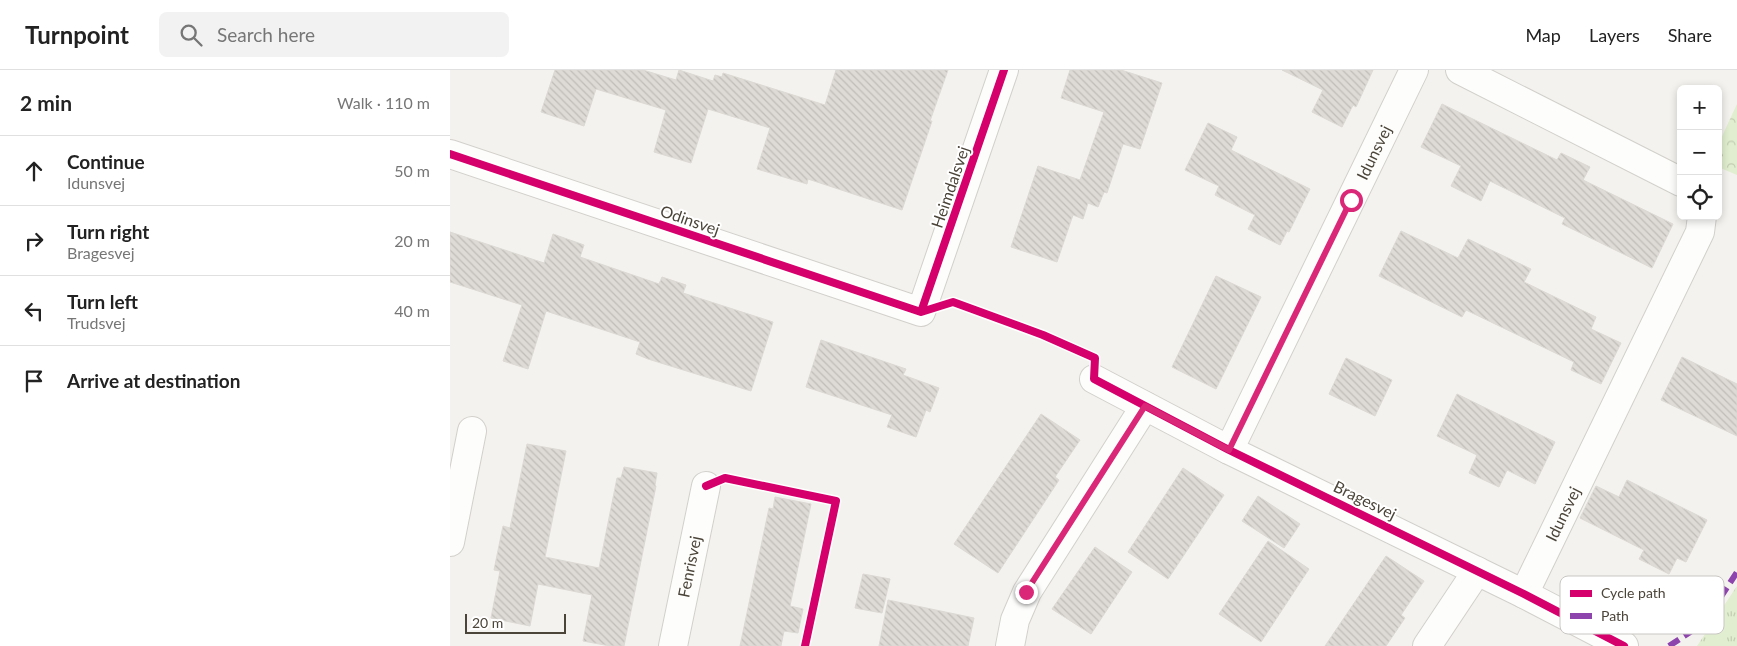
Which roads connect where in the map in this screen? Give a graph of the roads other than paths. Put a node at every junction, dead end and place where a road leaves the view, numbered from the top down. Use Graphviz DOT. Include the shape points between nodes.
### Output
graph roads {
  1 [pos="1004,70"];
  2 [pos="1414,70"];
  3 [pos="1460,70"];
  4 [pos="450,154"];
  5 [pos="1677,180"];
  6 [pos="1702,220"];
  7 [pos="921,312"];
  8 [pos="1094,379"];
  9 [pos="1145,406"];
  10 [pos="472,431"];
  11 [pos="1229,450"];
  12 [pos="706,486"];
  13 [pos="450,542"];
  14 [pos="1477,571"];
  15 [pos="1524,594"];
  16 [pos="1560,613"];
  17 [pos="1601,634"];
  18 [pos="673,646"];
  19 [pos="1010,646"];
  20 [pos="1427,646"];
  21 [pos="1624,646"];
  1 -- 7 [label="street, Heimdalsvej"];
  2 -- 11 [label="street, Idunsvej"];
  3 -- 5 [label="street"];
  4 -- 7 [label="street, Odinsvej"];
  6 -- 15 [label="street, Idunsvej" via="1700,232"];
  8 -- 9 [label="street, Bragesvej"];
  9 -- 11 [label="street, Bragesvej"];
  9 -- 19 [label="street" via="1026,592 1015,620"];
  10 -- 13 [label="street"];
  11 -- 14 [label="street, Bragesvej"];
  12 -- 18 [label="street, Fenrisvej"];
  14 -- 15 [label="street, Bragesvej"];
  14 -- 20 [label="street"];
  15 -- 16 [label="street, Bragesvej"];
  17 -- 21 [label="street, Bragesvej"];
}
